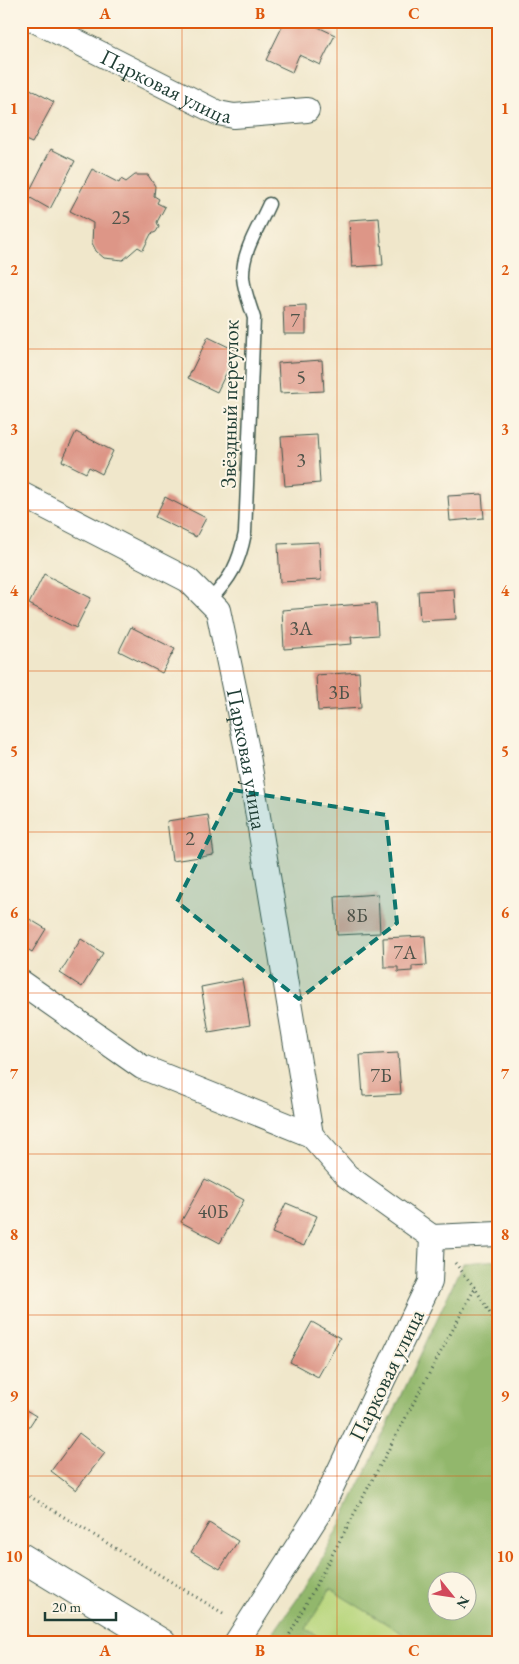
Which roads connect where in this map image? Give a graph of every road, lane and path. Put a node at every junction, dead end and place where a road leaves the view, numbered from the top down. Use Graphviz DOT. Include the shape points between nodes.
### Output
graph roads {
  1 [pos="36,21"];
  2 [pos="307,110"];
  3 [pos="269,204"];
  4 [pos="21,494"];
  5 [pos="209,601"];
  6 [pos="21,982"];
  7 [pos="311,1135"];
  8 [pos="498,1234"];
  9 [pos="432,1237"];
  10 [pos="498,1326"];
  11 [pos="21,1492"];
  12 [pos="21,1557"];
  13 [pos="241,1635"];
  14 [pos="162,1643"];
  15 [pos="285,1643"];
  1 -- 2 [label="street, Парковая улица" via="218,113 234,116"];
  3 -- 5 [label="lane, Звёздный переулок" via="247,252 244,267 245,290 254,318 245,533 241,556 232,574"];
  4 -- 5 [label="street, Парковая улица" via="188,580"];
  5 -- 7 [label="street, Парковая улица" via="218,610 247,750"];
  6 -- 7 [label="street" via="142,1067"];
  7 -- 9 [label="street" via="347,1176"];
  8 -- 9 [label="street"];
  9 -- 13 [label="street, Парковая улица" via="430,1282 320,1511"];
  10 -- 15 [label="path" via="475,1288"];
  11 -- 13 [label="path"];
  12 -- 14 [label="main road"];
}
